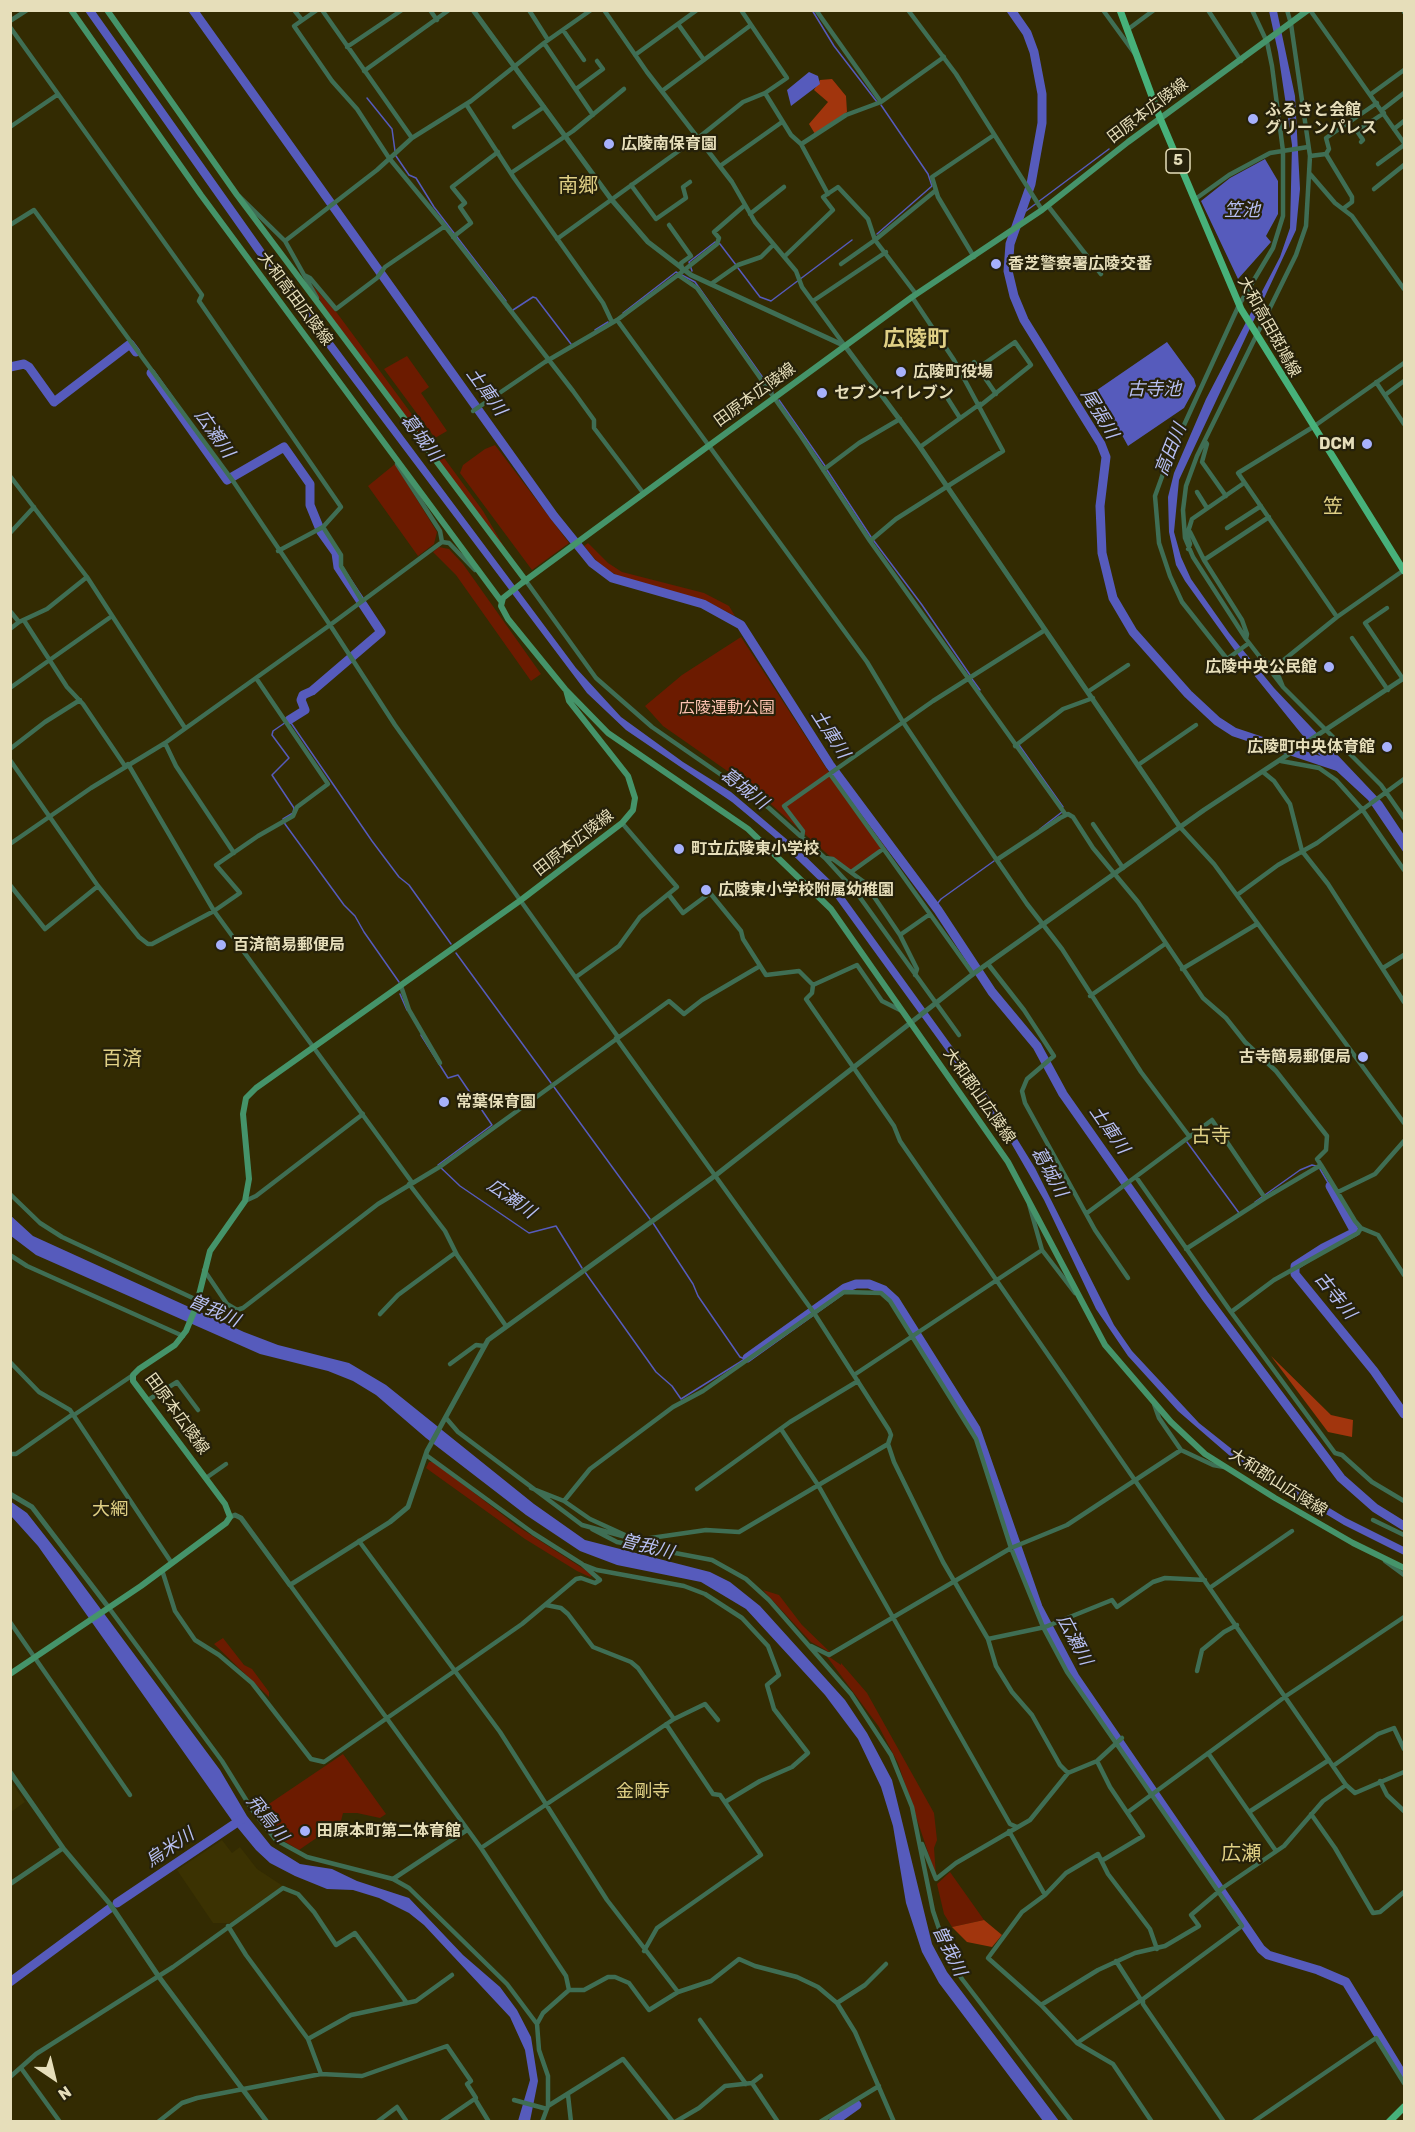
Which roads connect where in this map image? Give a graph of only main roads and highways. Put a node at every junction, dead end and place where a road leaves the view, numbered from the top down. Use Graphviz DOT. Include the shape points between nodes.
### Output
graph roads {
  1 [pos="71,10"];
  2 [pos="106,10"];
  3 [pos="1120,10"];
  4 [pos="1309,10"];
  5 [pos="1160,118"];
  6 [pos="1404,570"];
  7 [pos="524,582"];
  8 [pos="502,600"];
  9 [pos="565,689"];
  10 [pos="1404,1568"];
  11 [pos="10,1674"];
  12 [pos="1404,2107"];
  13 [pos="1389,2121"];
  1 -- 8 [label="main road, 大和高田広陵線" via="201,195"];
  2 -- 7 [label="main road, 大和高田広陵線" via="237,195"];
  3 -- 5 [label="main road, 大和高田斑鳩線 / 5"];
  4 -- 5 [label="main road, 田原本広陵線"];
  5 -- 6 [label="main road, 大和高田斑鳩線 / 5" via="1255,335"];
  5 -- 7 [label="main road, 田原本広陵線" via="1040,204 1026,221 914,295"];
  7 -- 8 [label="main road, 田原本広陵線"];
  8 -- 9 [label="main road, 田原本広陵線" via="508,618"];
  9 -- 10 [label="main road, 大和郡山広陵線" via="608,733 726,812 831,909 994,1140 1105,1345 1154,1404 1194,1444 1226,1467 1309,1520"];
  9 -- 11 [label="main road, 田原本広陵線" via="568,701 628,776 635,798 633,810 622,823 521,900 246,1098 243,1114 249,1179 245,1201 210,1251 196,1307 184,1334 133,1381 225,1503 230,1517 108,1609"];
  12 -- 13 [label="main road"];
}
